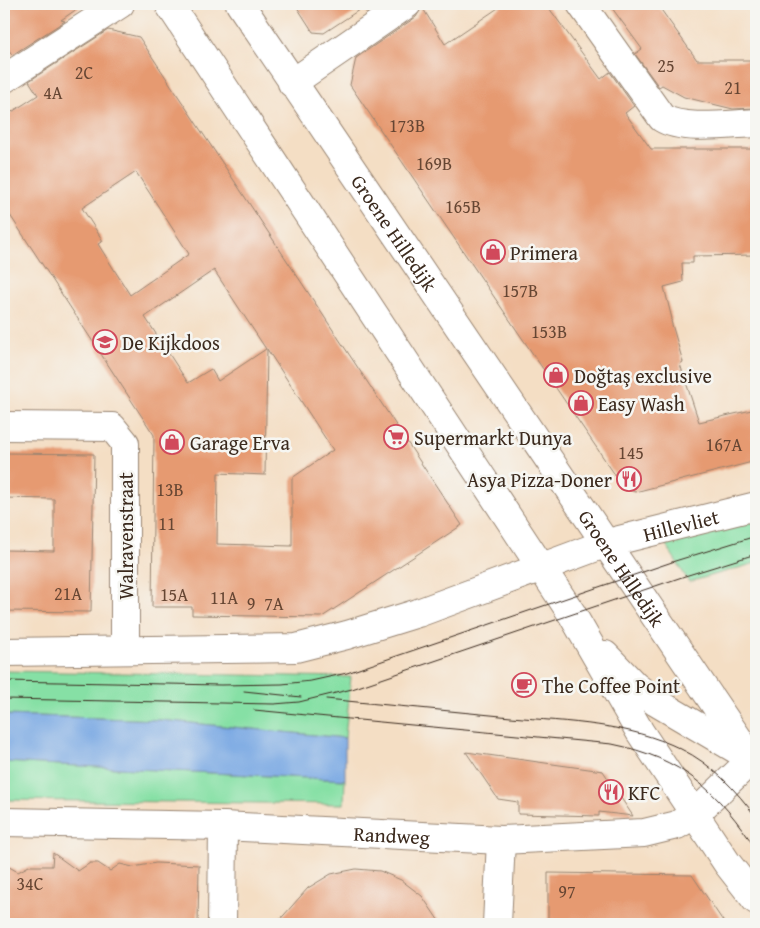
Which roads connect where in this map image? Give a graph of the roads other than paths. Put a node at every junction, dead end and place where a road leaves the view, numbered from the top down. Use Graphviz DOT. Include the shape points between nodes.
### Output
graph roads {
  1 [pos="120,4"];
  2 [pos="170,4"];
  3 [pos="240,4"];
  4 [pos="407,4"];
  5 [pos="581,4"];
  6 [pos="4,79"];
  7 [pos="292,83"];
  8 [pos="756,124"];
  9 [pos="4,426"];
  10 [pos="756,506"];
  11 [pos="607,543"];
  12 [pos="541,567"];
  13 [pos="585,635"];
  14 [pos="125,649"];
  15 [pos="4,652"];
  16 [pos="755,760"];
  17 [pos="695,814"];
  18 [pos="4,822"];
  19 [pos="223,826"];
  20 [pos="501,840"];
  21 [pos="756,900"];
  22 [pos="222,924"];
  23 [pos="497,924"];
  1 -- 6 [label="street"];
  2 -- 12 [label="street"];
  3 -- 7 [label="street, Groene Hilledijk"];
  4 -- 7 [label="street"];
  5 -- 8 [label="street" via="662,118 671,124 683,125"];
  7 -- 11 [label="street, Groene Hilledijk"];
  9 -- 14 [label="street, Walravenstraat" via="112,427 125,443"];
  10 -- 11 [label="street, Hillevliet"];
  11 -- 12 [label="street"];
  11 -- 16 [label="street, Groene Hilledijk"];
  12 -- 13 [label="street"];
  12 -- 14 [label="street" via="418,613 296,648"];
  13 -- 16 [label="street" via="635,686 656,702"];
  13 -- 17 [label="street" via="616,694"];
  14 -- 15 [label="street"];
  16 -- 17 [label="street, Randweg"];
  17 -- 20 [label="street, Randweg" via="677,826 644,832"];
  17 -- 21 [label="street"];
  18 -- 19 [label="street, Randweg"];
  19 -- 20 [label="street, Randweg"];
  19 -- 22 [label="street"];
  20 -- 23 [label="street"];
}
